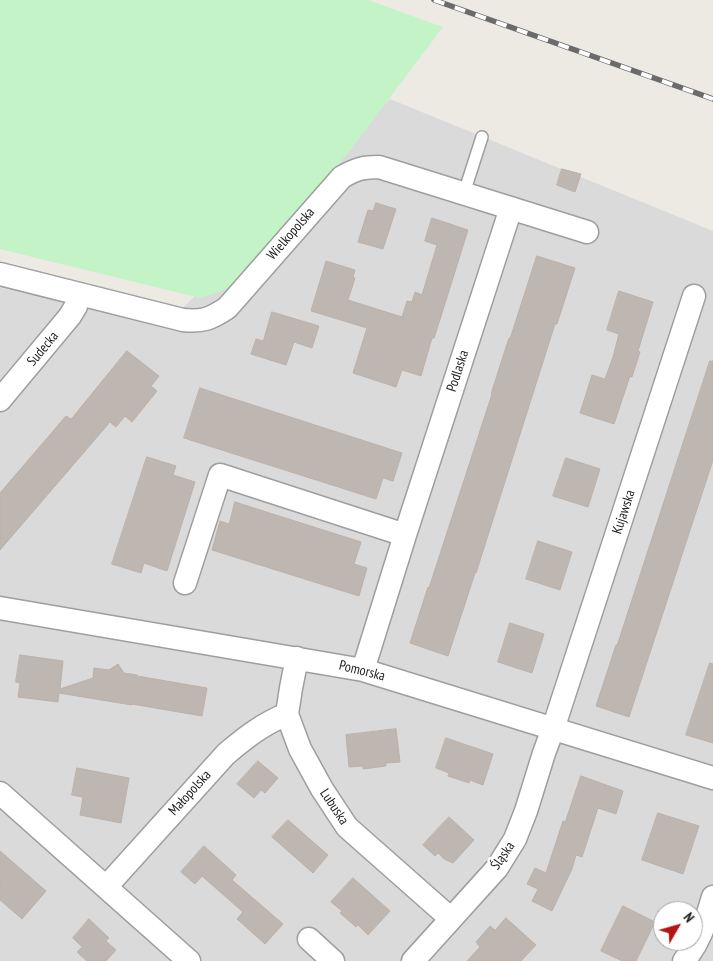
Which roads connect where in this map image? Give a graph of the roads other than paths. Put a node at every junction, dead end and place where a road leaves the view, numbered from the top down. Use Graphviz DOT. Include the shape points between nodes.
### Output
graph roads {
  1 [pos="482,137"];
  2 [pos="464,193"];
  3 [pos="511,208"];
  4 [pos="587,232"];
  5 [pos="0,274"];
  6 [pos="78,294"];
  7 [pos="694,296"];
  8 [pos="0,400"];
  9 [pos="405,535"];
  10 [pos="185,583"];
  11 [pos="0,608"];
  12 [pos="297,658"];
  13 [pos="363,670"];
  14 [pos="287,714"];
  15 [pos="553,729"];
  16 [pos="713,778"];
  17 [pos="0,793"];
  18 [pos="106,887"];
  19 [pos="713,897"];
  20 [pos="450,918"];
  21 [pos="309,939"];
  22 [pos="189,961"];
  23 [pos="333,961"];
  24 [pos="413,961"];
  25 [pos="684,961"];
  1 -- 2 [label="lane"];
  2 -- 3 [label="street, Wielkopolska"];
  2 -- 6 [label="street, Wielkopolska" via="379,167 354,170 333,185 227,308 212,318 183,320"];
  3 -- 4 [label="street, Wielkopolska"];
  3 -- 9 [label="street, Podlaska"];
  5 -- 6 [label="street, Wielkopolska"];
  6 -- 8 [label="street, Sudecka" via="70,316"];
  7 -- 15 [label="street, Kujawska"];
  9 -- 10 [label="street" via="220,476"];
  9 -- 13 [label="street, Podlaska"];
  11 -- 12 [label="street, Pomorska"];
  12 -- 13 [label="street, Pomorska"];
  12 -- 14 [label="street, Lubuska"];
  13 -- 15 [label="street, Pomorska"];
  14 -- 18 [label="street, Małopolska" via="246,736 226,754"];
  14 -- 20 [label="street, Lubuska" via="300,750 347,827"];
  15 -- 16 [label="street, Pomorska"];
  15 -- 20 [label="street, Śląska" via="515,839 497,868"];
  17 -- 18 [label="street"];
  18 -- 22 [label="street"];
  19 -- 25 [label="street" via="700,938"];
  20 -- 24 [label="street, Śląska"];
  21 -- 23 [label="street"];
}
